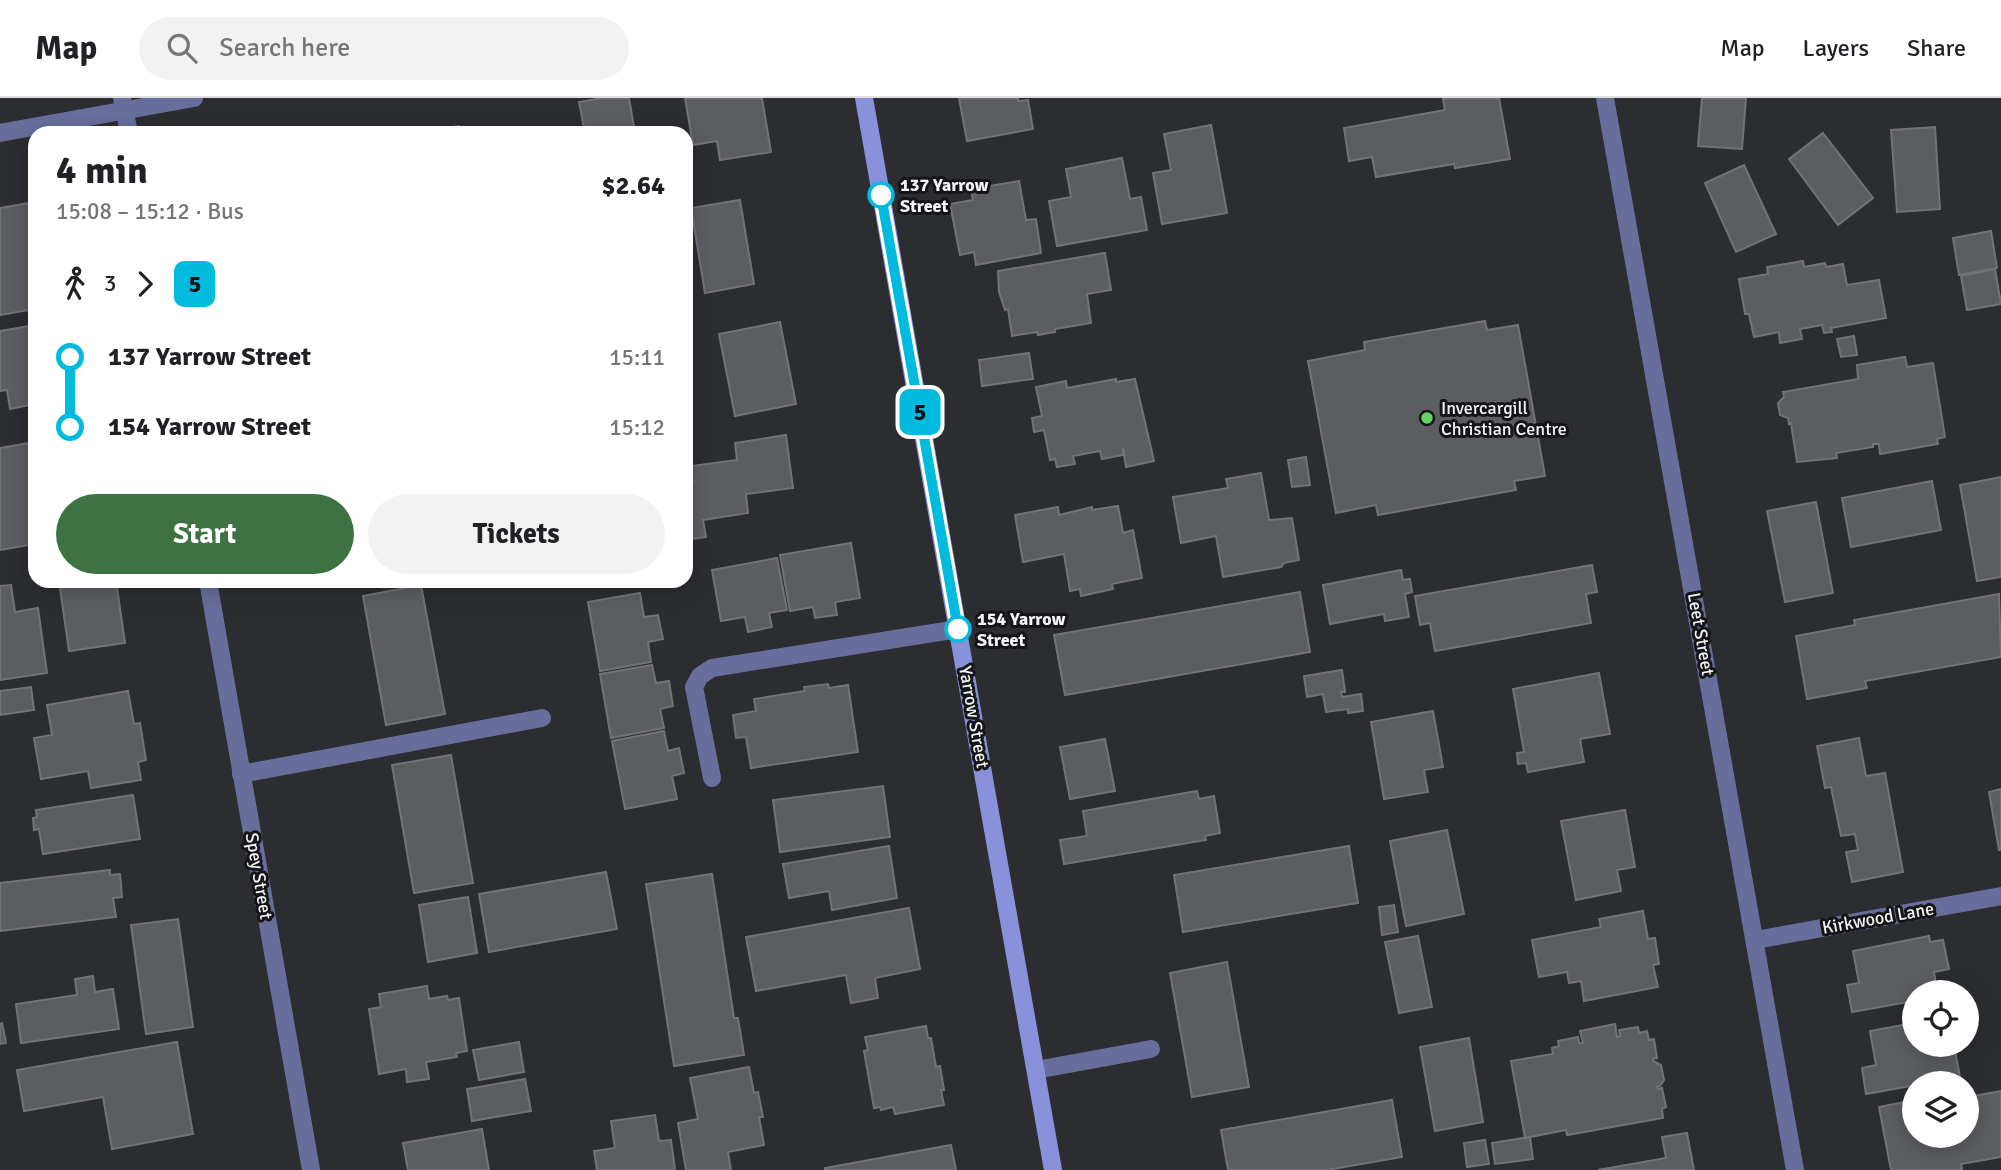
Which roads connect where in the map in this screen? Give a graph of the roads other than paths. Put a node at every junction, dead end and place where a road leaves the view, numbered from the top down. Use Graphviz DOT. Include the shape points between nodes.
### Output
graph roads {
  1 [pos="194,98"];
  2 [pos="864,98"];
  3 [pos="1605,98"];
  4 [pos="124,104"];
  5 [pos="28,126"];
  6 [pos="30,126"];
  7 [pos="128,126"];
  8 [pos="0,133"];
  9 [pos="209,588"];
  10 [pos="958,629"];
  11 [pos="542,718"];
  12 [pos="241,774"];
  13 [pos="712,778"];
  14 [pos="2001,896"];
  15 [pos="1755,940"];
  16 [pos="1151,1049"];
  17 [pos="1035,1070"];
  18 [pos="312,1170"];
  19 [pos="1053,1170"];
  20 [pos="1795,1170"];
  1 -- 4 [label="street"];
  2 -- 10 [label="main road, Yarrow Street"];
  3 -- 15 [label="street, Leet Street"];
  4 -- 6 [label="street"];
  4 -- 7 [label="street"];
  5 -- 8 [label="street"];
  9 -- 12 [label="street, Spey Street"];
  10 -- 13 [label="street" via="712,668 694,687"];
  10 -- 17 [label="main road, Yarrow Street"];
  11 -- 12 [label="street"];
  12 -- 18 [label="street, Spey Street"];
  14 -- 15 [label="street, Kirkwood Lane"];
  15 -- 20 [label="street, Leet Street"];
  16 -- 17 [label="street"];
  17 -- 19 [label="main road, Yarrow Street"];
}
